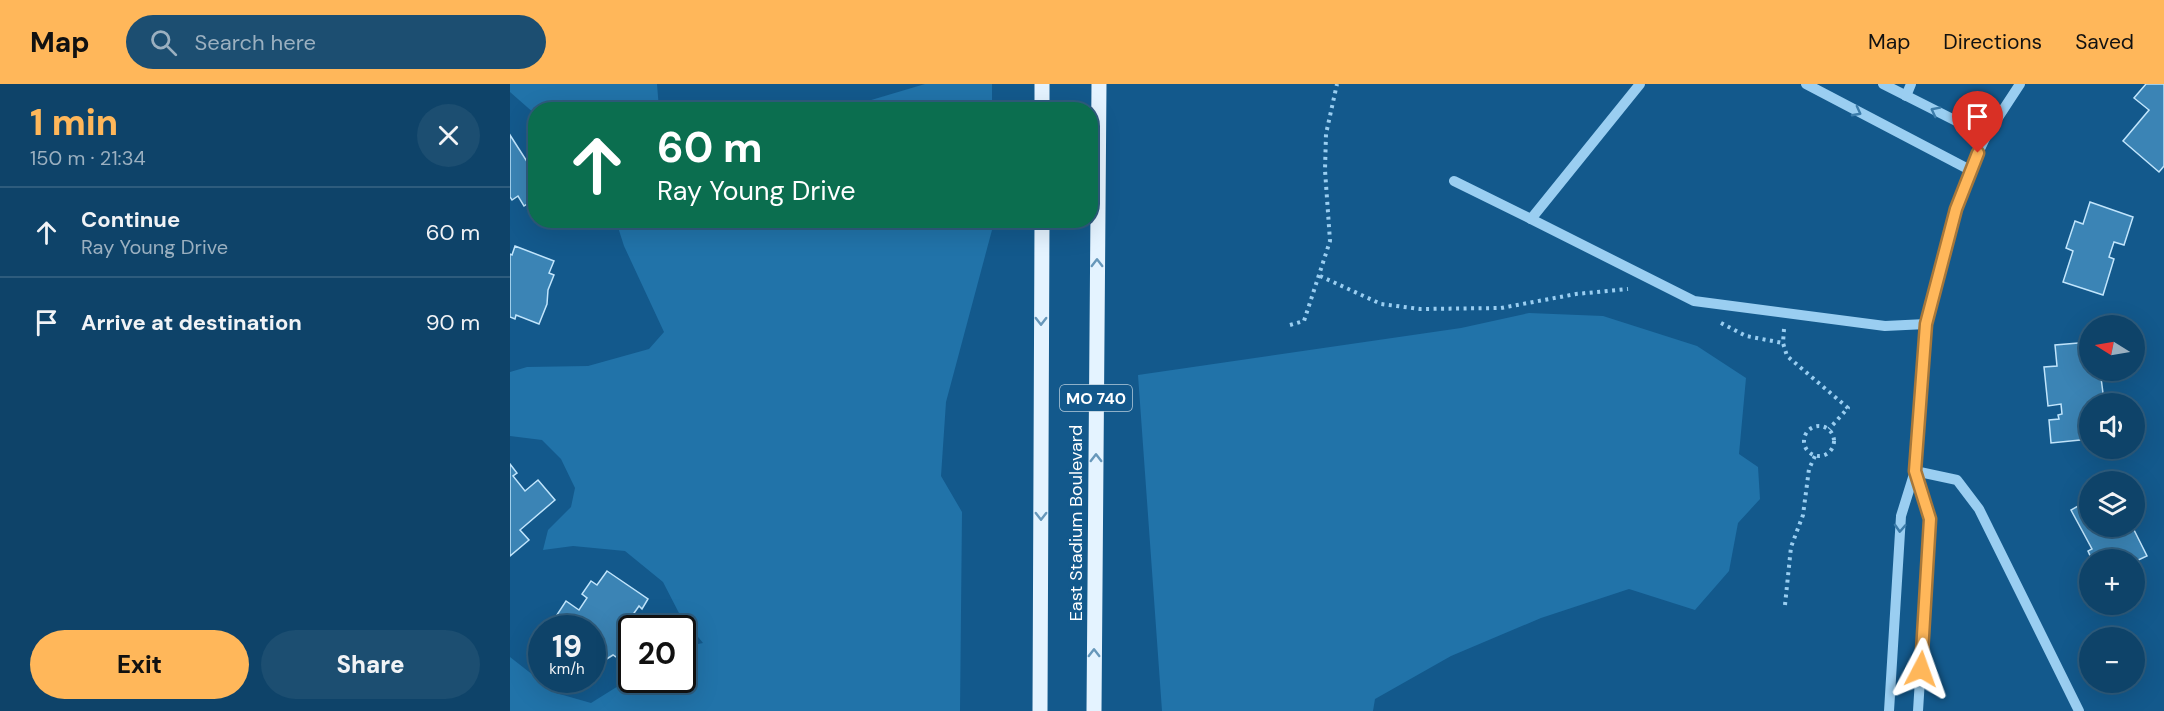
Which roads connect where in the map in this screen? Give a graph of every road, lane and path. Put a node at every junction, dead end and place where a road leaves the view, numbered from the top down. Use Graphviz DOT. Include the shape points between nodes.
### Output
graph roads {
  1 [pos="1042,84"];
  2 [pos="1099,84"];
  3 [pos="1337,84"];
  4 [pos="1640,84"];
  5 [pos="1806,84"];
  6 [pos="1883,84"];
  7 [pos="1911,84"];
  8 [pos="2020,84"];
  9 [pos="1906,96"];
  10 [pos="1042,102"];
  11 [pos="1986,136"];
  12 [pos="1970,170"];
  13 [pos="1454,181"];
  14 [pos="1098,209"];
  15 [pos="1531,219"];
  16 [pos="1042,228"];
  17 [pos="1098,228"];
  18 [pos="1320,276"];
  19 [pos="1633,290"];
  20 [pos="1786,313"];
  21 [pos="1712,322"];
  22 [pos="1926,324"];
  23 [pos="1290,325"];
  24 [pos="1783,343"];
  25 [pos="1829,429"];
  26 [pos="1815,456"];
  27 [pos="1915,471"];
  28 [pos="1785,605"];
  29 [pos="1040,711"];
  30 [pos="1094,711"];
  31 [pos="1889,711"];
  32 [pos="1918,711"];
  33 [pos="2079,711"];
  1 -- 10 [label="main road"];
  14 -- 2 [label="main road, East Stadium Boulevard / MO 740, one-way"];
  3 -- 18 [label="path" via="1326,134 1330,241"];
  4 -- 15 [label="street"];
  5 -- 12 [label="street, one-way"];
  6 -- 9 [label="street"];
  7 -- 9 [label="street"];
  8 -- 11 [label="street"];
  11 -- 9 [label="street, one-way"];
  11 -- 12 [label="street"];
  12 -- 22 [label="street"];
  13 -- 15 [label="street"];
  15 -- 20 [label="street" via="1694,301"];
  16 -- 29 [label="main road, East Stadium Boulevard / MO 740, one-way"];
  30 -- 17 [label="main road, East Stadium Boulevard / MO 740, one-way"];
  18 -- 19 [label="path" via="1381,304 1420,309 1501,308 1576,294"];
  18 -- 23 [label="path" via="1304,321"];
  20 -- 22 [label="street" via="1885,326"];
  20 -- 24 [label="path"];
  21 -- 24 [label="path" via="1723,323 1756,339"];
  22 -- 27 [label="street"];
  24 -- 25 [label="path" via="1791,361 1848,408"];
  25 -- 26 [label="path" via="1834,438 1832,448 1825,455"];
  25 -- 26 [label="path" via="1820,425 1806,431 1804,446"];
  26 -- 28 [label="path" via="1809,469 1803,515 1791,547"];
  27 -- 31 [label="street, one-way" via="1901,516"];
  27 -- 32 [label="street" via="1930,519"];
  27 -- 33 [label="street" via="1957,480 1979,509"];
}
